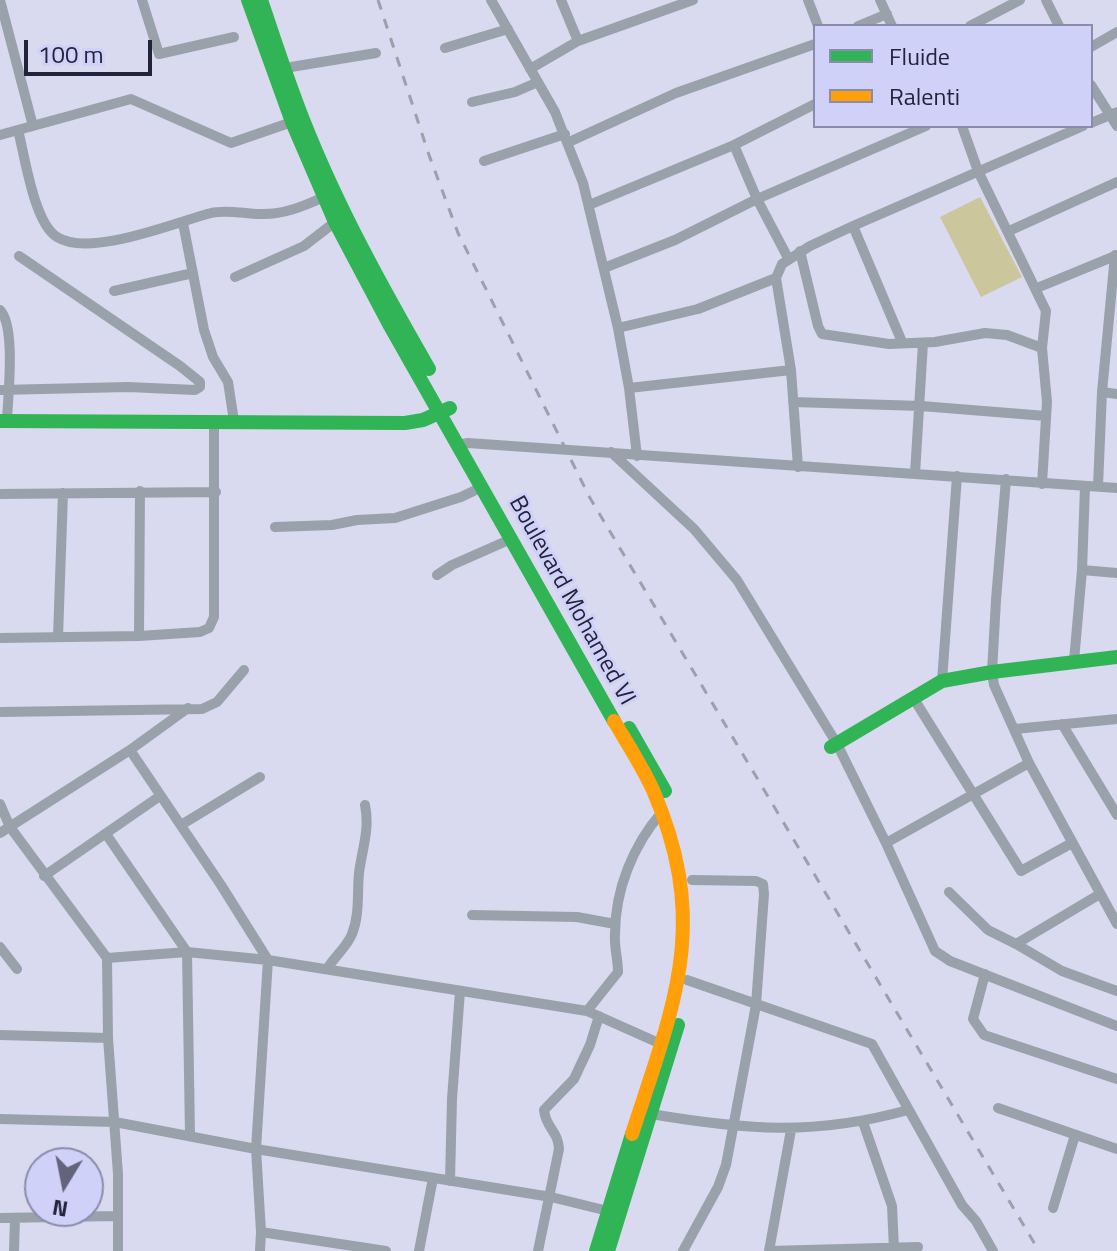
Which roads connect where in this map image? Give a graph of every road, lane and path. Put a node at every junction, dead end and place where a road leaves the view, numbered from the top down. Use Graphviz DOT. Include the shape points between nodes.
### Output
graph roads {
  1 [pos="0,0"];
  2 [pos="142,0"];
  3 [pos="248,0"];
  4 [pos="261,0"];
  5 [pos="491,0"];
  6 [pos="561,0"];
  7 [pos="693,0"];
  8 [pos="808,0"];
  9 [pos="880,0"];
  10 [pos="1020,0"];
  11 [pos="1046,0"];
  12 [pos="675,3"];
  13 [pos="887,14"];
  14 [pos="817,24"];
  15 [pos="863,24"];
  16 [pos="891,24"];
  17 [pos="974,24"];
  18 [pos="1058,24"];
  19 [pos="508,29"];
  20 [pos="1117,32"];
  21 [pos="234,37"];
  22 [pos="578,41"];
  23 [pos="813,45"];
  24 [pos="1093,46"];
  25 [pos="445,48"];
  26 [pos="376,53"];
  27 [pos="285,68"];
  28 [pos="530,69"];
  29 [pos="538,82"];
  30 [pos="1093,87"];
  31 [pos="472,102"];
  32 [pos="813,105"];
  33 [pos="1114,113"];
  34 [pos="292,122"];
  35 [pos="1093,122"];
  36 [pos="33,126"];
  37 [pos="1117,126"];
  38 [pos="921,128"];
  39 [pos="963,128"];
  40 [pos="1078,128"];
  41 [pos="18,130"];
  42 [pos="0,135"];
  43 [pos="567,138"];
  44 [pos="734,145"];
  45 [pos="484,161"];
  46 [pos="978,171"];
  47 [pos="1117,182"];
  48 [pos="324,197"];
  49 [pos="757,199"];
  50 [pos="589,205"];
  51 [pos="335,222"];
  52 [pos="183,223"];
  53 [pos="853,226"];
  54 [pos="1009,231"];
  55 [pos="800,251"];
  56 [pos="1116,255"];
  57 [pos="19,256"];
  58 [pos="788,258"];
  59 [pos="604,268"];
  60 [pos="193,273"];
  61 [pos="235,277"];
  62 [pos="776,278"];
  63 [pos="1037,288"];
  64 [pos="114,291"];
  65 [pos="0,310"];
  66 [pos="1112,323"];
  67 [pos="618,328"];
  68 [pos="4,336"];
  69 [pos="902,342"];
  70 [pos="923,343"];
  71 [pos="1042,348"];
  72 [pos="791,370"];
  73 [pos="629,388"];
  74 [pos="4,390"];
  75 [pos="1102,392"];
  76 [pos="1117,394"];
  77 [pos="793,402"];
  78 [pos="921,406"];
  79 [pos="445,410"];
  80 [pos="1046,416"];
  81 [pos="4,420"];
  82 [pos="234,421"];
  83 [pos="214,422"];
  84 [pos="463,444"];
  85 [pos="611,452"];
  86 [pos="637,456"];
  87 [pos="798,467"];
  88 [pos="915,474"];
  89 [pos="957,476"];
  90 [pos="1006,479"];
  91 [pos="1042,484"];
  92 [pos="1098,486"];
  93 [pos="482,487"];
  94 [pos="1085,487"];
  95 [pos="1117,488"];
  96 [pos="140,491"];
  97 [pos="216,492"];
  98 [pos="63,493"];
  99 [pos="0,494"];
  100 [pos="275,527"];
  101 [pos="511,539"];
  102 [pos="1082,570"];
  103 [pos="1117,573"];
  104 [pos="437,575"];
  105 [pos="139,636"];
  106 [pos="58,637"];
  107 [pos="0,638"];
  108 [pos="1117,657"];
  109 [pos="1074,661"];
  110 [pos="244,670"];
  111 [pos="992,672"];
  112 [pos="942,681"];
  113 [pos="914,699"];
  114 [pos="188,708"];
  115 [pos="0,712"];
  116 [pos="1117,719"];
  117 [pos="1062,724"];
  118 [pos="1015,729"];
  119 [pos="834,746"];
  120 [pos="130,750"];
  121 [pos="1029,763"];
  122 [pos="260,777"];
  123 [pos="1117,792"];
  124 [pos="975,794"];
  125 [pos="1105,794"];
  126 [pos="160,796"];
  127 [pos="0,804"];
  128 [pos="365,805"];
  129 [pos="662,812"];
  130 [pos="1117,815"];
  131 [pos="181,825"];
  132 [pos="5,830"];
  133 [pos="106,834"];
  134 [pos="886,843"];
  135 [pos="1072,843"];
  136 [pos="44,876"];
  137 [pos="692,880"];
  138 [pos="949,892"];
  139 [pos="1100,894"];
  140 [pos="472,915"];
  141 [pos="615,924"];
  142 [pos="1117,924"];
  143 [pos="1016,944"];
  144 [pos="0,947"];
  145 [pos="187,952"];
  146 [pos="107,958"];
  147 [pos="268,960"];
  148 [pos="17,969"];
  149 [pos="327,969"];
  150 [pos="985,974"];
  151 [pos="687,980"];
  152 [pos="460,991"];
  153 [pos="1117,991"];
  154 [pos="756,1005"];
  155 [pos="587,1011"];
  156 [pos="599,1016"];
  157 [pos="1117,1026"];
  158 [pos="0,1035"];
  159 [pos="108,1038"];
  160 [pos="661,1044"];
  161 [pos="1117,1079"];
  162 [pos="998,1108"];
  163 [pos="908,1110"];
  164 [pos="651,1114"];
  165 [pos="0,1119"];
  166 [pos="115,1122"];
  167 [pos="863,1122"];
  168 [pos="734,1127"];
  169 [pos="791,1130"];
  170 [pos="190,1135"];
  171 [pos="1075,1135"];
  172 [pos="256,1149"];
  173 [pos="1117,1149"];
  174 [pos="433,1178"];
  175 [pos="450,1181"];
  176 [pos="551,1197"];
  177 [pos="1053,1208"];
  178 [pos="608,1211"];
  179 [pos="117,1216"];
  180 [pos="0,1218"];
  181 [pos="15,1218"];
  182 [pos="261,1232"];
  183 [pos="918,1247"];
  184 [pos="894,1249"];
  185 [pos="14,1251"];
  186 [pos="118,1251"];
  187 [pos="260,1251"];
  188 [pos="386,1251"];
  189 [pos="419,1251"];
  190 [pos="538,1251"];
  191 [pos="596,1251"];
  192 [pos="608,1251"];
  193 [pos="683,1251"];
  194 [pos="769,1251"];
  195 [pos="993,1251"];
  1 -- 36 [label="street"];
  2 -- 21 [label="street" via="159,54"];
  3 -- 34 [label="main road, Boulevard Mohamed VI"];
  4 -- 27 [label="main road, Boulevard Mohamed VI"];
  5 -- 19 [label="street"];
  6 -- 22 [label="street"];
  7 -- 12 [label="street"];
  8 -- 14 [label="street"];
  9 -- 13 [label="street"];
  10 -- 17 [label="street"];
  11 -- 18 [label="street"];
  12 -- 22 [label="street"];
  13 -- 15 [label="street"];
  13 -- 16 [label="street"];
  19 -- 25 [label="street"];
  19 -- 28 [label="street"];
  20 -- 24 [label="street"];
  22 -- 28 [label="street"];
  23 -- 43 [label="street"];
  26 -- 27 [label="street"];
  27 -- 79 [label="main road, Boulevard Mohamed VI" via="348,220"];
  28 -- 29 [label="street"];
  29 -- 31 [label="street"];
  29 -- 43 [label="street"];
  30 -- 33 [label="street"];
  32 -- 44 [label="street"];
  33 -- 35 [label="street"];
  33 -- 37 [label="street"];
  34 -- 36 [label="street" via="231,143 131,99"];
  34 -- 48 [label="main road, Boulevard Mohamed VI"];
  36 -- 41 [label="street"];
  38 -- 49 [label="street"];
  39 -- 46 [label="street"];
  40 -- 46 [label="street"];
  41 -- 42 [label="street"];
  41 -- 52 [label="street" via="43,224 58,238 101,243"];
  43 -- 45 [label="street"];
  43 -- 50 [label="street"];
  44 -- 49 [label="street"];
  44 -- 50 [label="street"];
  46 -- 53 [label="street"];
  46 -- 54 [label="street"];
  47 -- 54 [label="street"];
  48 -- 51 [label="main road, Boulevard Mohamed VI"];
  48 -- 52 [label="street" via="279,213 213,212"];
  49 -- 58 [label="street"];
  49 -- 59 [label="street"];
  50 -- 59 [label="street"];
  51 -- 61 [label="street" via="296,250"];
  51 -- 79 [label="main road, Boulevard Mohamed VI"];
  52 -- 60 [label="street"];
  53 -- 55 [label="street"];
  53 -- 69 [label="street"];
  54 -- 63 [label="street"];
  55 -- 58 [label="street"];
  55 -- 69 [label="street" via="822,334"];
  56 -- 63 [label="street"];
  56 -- 66 [label="street"];
  57 -- 74 [label="street" via="180,366 200,387"];
  58 -- 62 [label="street"];
  59 -- 67 [label="street"];
  60 -- 64 [label="street"];
  60 -- 82 [label="street" via="204,330 228,382"];
  62 -- 67 [label="street" via="698,309"];
  62 -- 72 [label="street"];
  63 -- 71 [label="street" via="1046,311"];
  65 -- 68 [label="street"];
  66 -- 75 [label="street"];
  67 -- 73 [label="street"];
  68 -- 74 [label="street"];
  69 -- 70 [label="street"];
  70 -- 71 [label="street" via="985,333"];
  70 -- 78 [label="street"];
  71 -- 80 [label="street"];
  72 -- 73 [label="street"];
  72 -- 77 [label="street"];
  73 -- 86 [label="street"];
  74 -- 81 [label="street"];
  75 -- 76 [label="street"];
  75 -- 92 [label="street"];
  77 -- 78 [label="street"];
  77 -- 87 [label="street"];
  78 -- 80 [label="street"];
  78 -- 88 [label="street"];
  79 -- 82 [label="main road" via="405,423"];
  79 -- 84 [label="main road, Boulevard Mohamed VI"];
  80 -- 91 [label="street"];
  81 -- 83 [label="main road"];
  82 -- 83 [label="main road"];
  83 -- 97 [label="street"];
  84 -- 85 [label="street"];
  84 -- 93 [label="main road, Boulevard Mohamed VI"];
  84 -- 137 [label="main road, Boulevard Mohamed VI" via="660,781"];
  85 -- 86 [label="street"];
  85 -- 119 [label="street" via="694,529 737,580"];
  86 -- 87 [label="street"];
  87 -- 88 [label="street"];
  88 -- 89 [label="street"];
  89 -- 90 [label="street"];
  89 -- 112 [label="street"];
  90 -- 91 [label="street"];
  90 -- 111 [label="street"];
  91 -- 94 [label="street"];
  92 -- 94 [label="street"];
  92 -- 95 [label="street"];
  93 -- 100 [label="street" via="395,518"];
  93 -- 101 [label="main road, Boulevard Mohamed VI"];
  94 -- 102 [label="street"];
  96 -- 97 [label="street"];
  96 -- 98 [label="street"];
  96 -- 105 [label="street"];
  97 -- 105 [label="street" via="214,617 209,628"];
  98 -- 99 [label="street"];
  98 -- 106 [label="street"];
  101 -- 104 [label="street"];
  101 -- 129 [label="main road, Boulevard Mohamed VI"];
  102 -- 103 [label="street"];
  102 -- 109 [label="street"];
  105 -- 106 [label="street"];
  106 -- 107 [label="street"];
  108 -- 109 [label="main road"];
  109 -- 111 [label="main road"];
  110 -- 114 [label="street" via="217,702"];
  111 -- 112 [label="main road"];
  111 -- 118 [label="street"];
  112 -- 113 [label="main road"];
  113 -- 119 [label="main road"];
  113 -- 124 [label="street"];
  114 -- 115 [label="street"];
  114 -- 120 [label="street"];
  116 -- 117 [label="street"];
  117 -- 118 [label="street"];
  117 -- 125 [label="street"];
  118 -- 121 [label="street"];
  119 -- 134 [label="street"];
  120 -- 126 [label="street"];
  120 -- 132 [label="street"];
  121 -- 124 [label="street"];
  121 -- 135 [label="street"];
  122 -- 131 [label="street"];
  123 -- 125 [label="street"];
  124 -- 134 [label="street"];
  124 -- 135 [label="street" via="1021,871"];
  125 -- 130 [label="street"];
  126 -- 131 [label="street"];
  126 -- 133 [label="street"];
  127 -- 132 [label="street"];
  128 -- 149 [label="street" via="368,828 355,926"];
  129 -- 141 [label="street" via="626,872"];
  129 -- 160 [label="main road, Boulevard Mohamed VI" via="681,874 685,921 679,975"];
  131 -- 147 [label="street"];
  132 -- 136 [label="street"];
  133 -- 136 [label="street"];
  133 -- 145 [label="street"];
  134 -- 150 [label="street" via="935,951"];
  135 -- 139 [label="street"];
  136 -- 146 [label="street"];
  137 -- 151 [label="main road, Boulevard Mohamed VI" via="694,921"];
  137 -- 154 [label="street" via="763,884"];
  138 -- 143 [label="street" via="988,930"];
  139 -- 142 [label="street"];
  139 -- 143 [label="street"];
  140 -- 141 [label="street" via="577,917"];
  141 -- 155 [label="street" via="618,972"];
  143 -- 153 [label="street" via="1062,971"];
  144 -- 148 [label="street"];
  145 -- 146 [label="street"];
  145 -- 147 [label="street"];
  145 -- 170 [label="street"];
  146 -- 159 [label="street"];
  147 -- 149 [label="street"];
  147 -- 172 [label="street"];
  149 -- 152 [label="street"];
  150 -- 157 [label="street"];
  150 -- 161 [label="street" via="973,1019 984,1035"];
  151 -- 154 [label="street"];
  151 -- 164 [label="main road, Boulevard Mohamed VI"];
  152 -- 155 [label="street"];
  152 -- 175 [label="street"];
  154 -- 163 [label="street" via="872,1044"];
  154 -- 168 [label="street"];
  155 -- 156 [label="street"];
  156 -- 160 [label="street"];
  156 -- 176 [label="street" via="574,1079 544,1110 559,1137"];
  158 -- 159 [label="street"];
  159 -- 166 [label="street"];
  160 -- 178 [label="main road, Boulevard Mohamed VI"];
  162 -- 171 [label="street"];
  163 -- 167 [label="street"];
  163 -- 195 [label="street"];
  164 -- 168 [label="street"];
  164 -- 192 [label="main road, Boulevard Mohamed VI"];
  165 -- 166 [label="street"];
  166 -- 170 [label="street"];
  166 -- 179 [label="street"];
  167 -- 169 [label="street"];
  167 -- 184 [label="street" via="892,1206"];
  168 -- 169 [label="street"];
  168 -- 193 [label="street" via="718,1187"];
  169 -- 194 [label="street"];
  170 -- 172 [label="street"];
  171 -- 173 [label="street"];
  171 -- 177 [label="street"];
  172 -- 174 [label="street"];
  172 -- 182 [label="street"];
  174 -- 175 [label="street"];
  174 -- 189 [label="street"];
  175 -- 176 [label="street"];
  176 -- 178 [label="street"];
  176 -- 190 [label="street"];
  178 -- 191 [label="main road, Boulevard Mohamed VI"];
  179 -- 181 [label="street"];
  179 -- 186 [label="street"];
  180 -- 181 [label="street"];
  181 -- 185 [label="street"];
  182 -- 187 [label="street"];
  182 -- 188 [label="street"];
  183 -- 184 [label="street"];
  184 -- 194 [label="street"];
}
